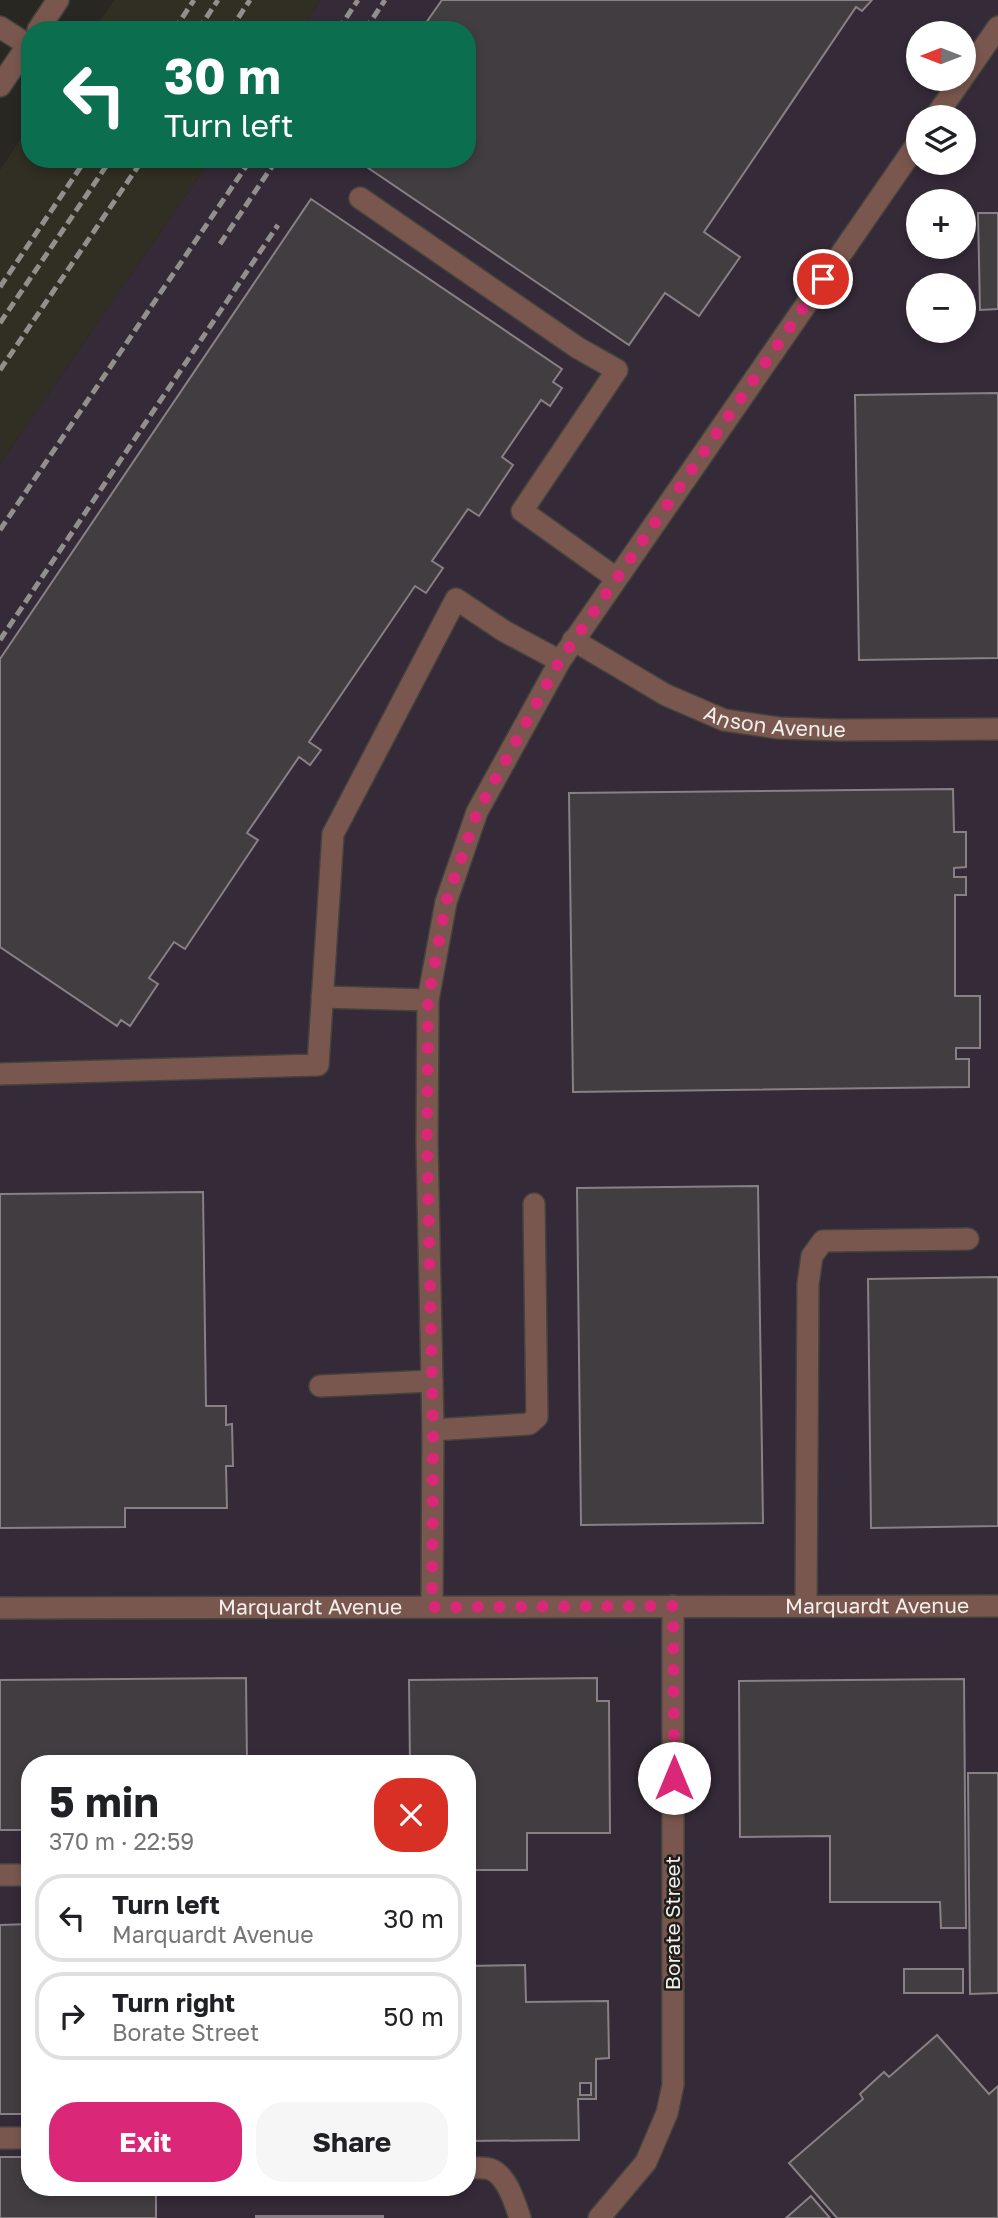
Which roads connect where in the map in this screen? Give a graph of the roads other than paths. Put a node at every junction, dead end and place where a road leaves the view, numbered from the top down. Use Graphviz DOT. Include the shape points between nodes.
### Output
graph roads {
  1 [pos="58,0"];
  2 [pos="44,21"];
  3 [pos="0,27"];
  4 [pos="998,27"];
  5 [pos="21,35"];
  6 [pos="21,55"];
  7 [pos="976,58"];
  8 [pos="0,86"];
  9 [pos="906,160"];
  10 [pos="360,198"];
  11 [pos="616,578"];
  12 [pos="573,640"];
  13 [pos="559,662"];
  14 [pos="998,729"];
  15 [pos="322,997"];
  16 [pos="428,1000"];
  17 [pos="0,1074"];
  18 [pos="534,1204"];
  19 [pos="968,1238"];
  20 [pos="432,1381"];
  21 [pos="320,1386"];
  22 [pos="433,1430"];
  23 [pos="673,1606"];
  24 [pos="806,1606"];
  25 [pos="998,1606"];
  26 [pos="432,1607"];
  27 [pos="0,1608"];
  28 [pos="0,1875"];
  29 [pos="21,1875"];
  30 [pos="0,2138"];
  31 [pos="21,2138"];
  32 [pos="476,2168"];
  33 [pos="520,2218"];
  34 [pos="599,2218"];
  1 -- 2 [label="street"];
  3 -- 5 [label="street"];
  4 -- 7 [label="street"];
  6 -- 8 [label="street"];
  9 -- 11 [label="street"];
  10 -- 11 [label="street" via="617,370 522,511"];
  11 -- 12 [label="street"];
  12 -- 13 [label="street"];
  12 -- 14 [label="street, Anson Avenue" via="666,695 724,720 839,730"];
  13 -- 15 [label="street" via="456,599 333,834"];
  13 -- 16 [label="street" via="477,813 446,902"];
  15 -- 16 [label="street"];
  15 -- 17 [label="street" via="318,1065"];
  16 -- 20 [label="street"];
  18 -- 22 [label="street" via="537,1417 529,1424"];
  19 -- 24 [label="street" via="823,1241 812,1256 808,1284"];
  20 -- 21 [label="street"];
  20 -- 22 [label="street"];
  22 -- 26 [label="street"];
  23 -- 24 [label="street, Marquardt Avenue"];
  23 -- 26 [label="street, Marquardt Avenue"];
  23 -- 34 [label="street, Borate Street" via="673,2085 667,2113 646,2162"];
  24 -- 25 [label="street, Marquardt Avenue"];
  26 -- 27 [label="street, Marquardt Avenue"];
  28 -- 29 [label="street"];
  30 -- 31 [label="street"];
  32 -- 33 [label="street" via="488,2168 502,2178"];
}
